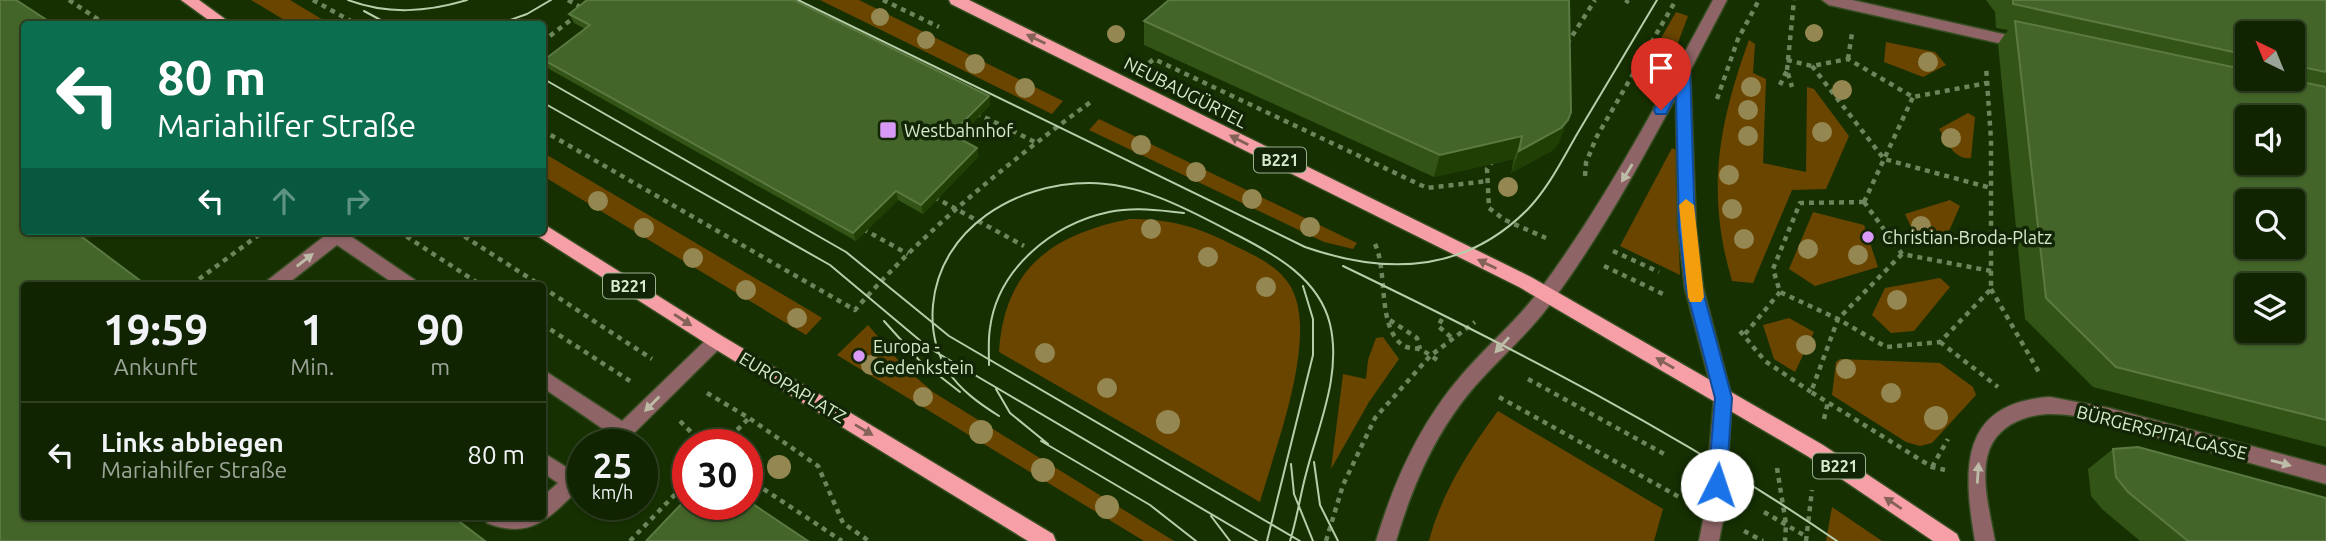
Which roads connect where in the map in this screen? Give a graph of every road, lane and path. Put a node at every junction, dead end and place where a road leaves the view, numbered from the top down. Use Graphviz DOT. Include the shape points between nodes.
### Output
graph roads {
  1 [pos="69,0"];
  2 [pos="188,0"];
  3 [pos="313,0"];
  4 [pos="568,0"];
  5 [pos="956,0"];
  6 [pos="1676,0"];
  7 [pos="1720,0"];
  8 [pos="1794,0"];
  9 [pos="1829,0"];
  10 [pos="590,4"];
  11 [pos="584,9"];
  12 [pos="593,13"];
  13 [pos="101,21"];
  14 [pos="220,21"];
  15 [pos="351,21"];
  16 [pos="1984,35"];
  17 [pos="546,39"];
  18 [pos="2039,47"];
  19 [pos="546,53"];
  20 [pos="556,58"];
  21 [pos="1154,59"];
  22 [pos="1787,60"];
  23 [pos="1812,66"];
  24 [pos="1682,70"];
  25 [pos="1787,70"];
  26 [pos="1987,83"];
  27 [pos="1780,85"];
  28 [pos="1792,87"];
  29 [pos="1913,97"];
  30 [pos="966,108"];
  31 [pos="546,132"];
  32 [pos="1884,159"];
  33 [pos="1585,180"];
  34 [pos="1488,181"];
  35 [pos="1991,188"];
  36 [pos="922,191"];
  37 [pos="1864,202"];
  38 [pos="955,208"];
  39 [pos="858,226"];
  40 [pos="546,233"];
  41 [pos="259,235"];
  42 [pos="338,235"];
  43 [pos="343,235"];
  44 [pos="404,235"];
  45 [pos="462,235"];
  46 [pos="1584,239"];
  47 [pos="1024,246"];
  48 [pos="908,254"];
  49 [pos="1381,254"];
  50 [pos="1902,254"];
  51 [pos="1991,271"];
  52 [pos="195,282"];
  53 [pos="282,282"];
  54 [pos="405,282"];
  55 [pos="476,282"];
  56 [pos="535,282"];
  57 [pos="1694,288"];
  58 [pos="546,289"];
  59 [pos="1991,289"];
  60 [pos="1780,292"];
  61 [pos="1548,295"];
  62 [pos="1389,318"];
  63 [pos="1442,319"];
  64 [pos="1838,319"];
  65 [pos="1467,326"];
  66 [pos="1452,338"];
  67 [pos="716,341"];
  68 [pos="1940,342"];
  69 [pos="1420,349"];
  70 [pos="1430,356"];
  71 [pos="1442,363"];
  72 [pos="678,377"];
  73 [pos="1528,379"];
  74 [pos="546,380"];
  75 [pos="2044,381"];
  76 [pos="2001,390"];
  77 [pos="1811,392"];
  78 [pos="1723,398"];
  79 [pos="1505,400"];
  80 [pos="749,418"];
  81 [pos="606,429"];
  82 [pos="626,429"];
  83 [pos="738,429"];
  84 [pos="1666,455"];
  85 [pos="546,463"];
  86 [pos="567,472"];
  87 [pos="2326,475"];
  88 [pos="1977,476"];
  89 [pos="567,487"];
  90 [pos="763,489"];
  91 [pos="1666,490"];
  92 [pos="672,498"];
  93 [pos="546,507"];
  94 [pos="1763,512"];
  95 [pos="505,520"];
  96 [pos="527,520"];
  97 [pos="1807,537"];
  98 [pos="630,541"];
  99 [pos="842,541"];
  100 [pos="869,541"];
  101 [pos="1046,541"];
  102 [pos="1326,541"];
  103 [pos="1386,541"];
  104 [pos="1709,541"];
  105 [pos="1950,541"];
  106 [pos="1985,541"];
  1 -- 13 [label="path"];
  2 -- 14 [label="main road"];
  3 -- 15 [label="path"];
  4 -- 11 [label="path"];
  61 -- 5 [label="main road, NEUBAUGÜRTEL / B221, one-way"];
  6 -- 33 [label="path" via="1596,138"];
  7 -- 24 [label="street"];
  8 -- 22 [label="path"];
  9 -- 16 [label="street"];
  10 -- 11 [label="path"];
  11 -- 12 [label="path"];
  11 -- 17 [label="path"];
  16 -- 18 [label="street"];
  16 -- 26 [label="path"];
  19 -- 20 [label="path"];
  21 -- 34 [label="path" via="1427,188"];
  22 -- 23 [label="path"];
  22 -- 25 [label="path"];
  23 -- 29 [label="path" via="1848,59"];
  23 -- 32 [label="path"];
  24 -- 46 [label="street, one-way" via="1629,171"];
  24 -- 57 [label="street" via="1687,228"];
  25 -- 27 [label="path"];
  25 -- 28 [label="path"];
  26 -- 29 [label="path"];
  26 -- 35 [label="path"];
  29 -- 32 [label="path"];
  30 -- 38 [label="path" via="1035,142"];
  31 -- 48 [label="path" via="855,310"];
  32 -- 35 [label="path"];
  32 -- 37 [label="path"];
  35 -- 51 [label="path"];
  36 -- 38 [label="path"];
  37 -- 50 [label="path"];
  37 -- 60 [label="path" via="1800,204 1773,269"];
  38 -- 47 [label="path"];
  38 -- 48 [label="path"];
  39 -- 48 [label="path"];
  40 -- 67 [label="main road, EUROPAPLATZ / B221, one-way"];
  41 -- 52 [label="path"];
  53 -- 42 [label="street, one-way"];
  43 -- 54 [label="street"];
  44 -- 55 [label="path"];
  45 -- 56 [label="path"];
  46 -- 57 [label="path"];
  46 -- 61 [label="street"];
  49 -- 62 [label="path"];
  50 -- 51 [label="path"];
  50 -- 64 [label="path"];
  51 -- 59 [label="path"];
  57 -- 78 [label="street"];
  58 -- 72 [label="path"];
  59 -- 68 [label="path"];
  59 -- 75 [label="path"];
  60 -- 64 [label="path"];
  60 -- 77 [label="path" via="1745,334 1765,361"];
  78 -- 61 [label="main road, B221, one-way"];
  61 -- 103 [label="street, one-way" via="1447,406 1408,472"];
  62 -- 69 [label="path" via="1417,338"];
  62 -- 69 [label="path" via="1401,344"];
  63 -- 66 [label="path" via="1438,326"];
  64 -- 68 [label="path" via="1886,347"];
  64 -- 77 [label="path"];
  65 -- 66 [label="path"];
  66 -- 70 [label="path"];
  67 -- 72 [label="street"];
  67 -- 101 [label="main road, EUROPAPLATZ / B221, one-way"];
  68 -- 76 [label="path"];
  69 -- 70 [label="path"];
  70 -- 71 [label="path"];
  70 -- 102 [label="path" via="1376,418 1343,485"];
  72 -- 80 [label="path"];
  72 -- 82 [label="street, one-way"];
  73 -- 84 [label="path"];
  74 -- 81 [label="street"];
  77 -- 88 [label="path" via="1932,467"];
  78 -- 104 [label="street"];
  105 -- 78 [label="main road, B221, one-way" via="1816,451"];
  79 -- 91 [label="path"];
  80 -- 83 [label="path"];
  80 -- 100 [label="path" via="818,466 843,523"];
  85 -- 86 [label="street"];
  88 -- 87 [label="street, BÜRGERSPITALGASSE, one-way" via="1981,446 1997,424 2020,411 2054,406 2104,415"];
  88 -- 106 [label="street, BÜRGERSPITALGASSE"];
  89 -- 93 [label="street"];
  90 -- 99 [label="path"];
  92 -- 98 [label="path"];
  94 -- 97 [label="path"];
  95 -- 96 [label="street"];
}
